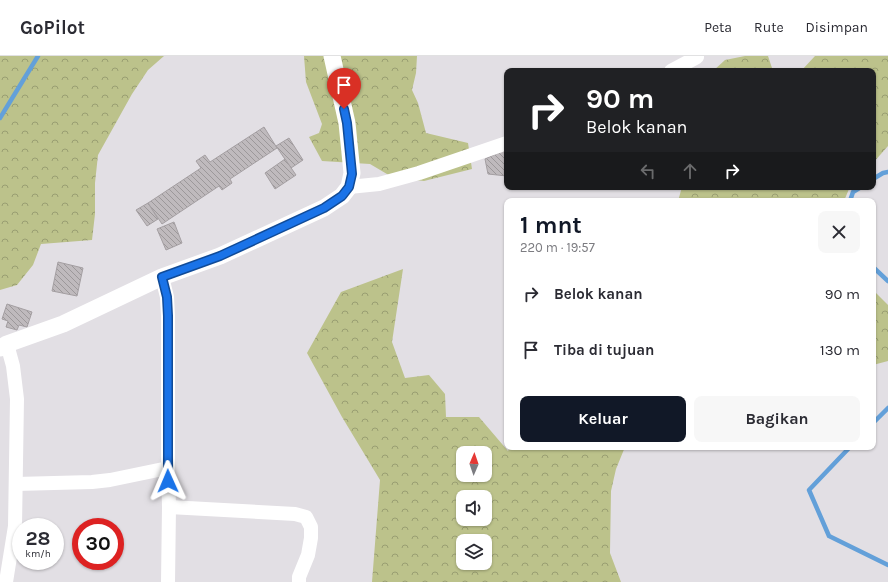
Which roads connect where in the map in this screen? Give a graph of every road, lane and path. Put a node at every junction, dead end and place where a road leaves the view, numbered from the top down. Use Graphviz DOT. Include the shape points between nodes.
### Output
graph roads {
  1 [pos="332,56"];
  2 [pos="697,57"];
  3 [pos="677,68"];
  4 [pos="504,144"];
  5 [pos="349,187"];
  6 [pos="162,277"];
  7 [pos="3,346"];
  8 [pos="168,468"];
  9 [pos="16,484"];
  10 [pos="169,507"];
  11 [pos="6,582"];
  12 [pos="168,582"];
  13 [pos="299,582"];
  1 -- 5 [label="street" via="347,123 352,174"];
  2 -- 3 [label="street"];
  4 -- 5 [label="street" via="419,173 379,184"];
  5 -- 6 [label="street" via="342,196 324,208 220,256"];
  6 -- 7 [label="street" via="63,324"];
  6 -- 8 [label="street" via="168,316"];
  7 -- 9 [label="street" via="13,366 17,399"];
  8 -- 9 [label="street" via="98,482"];
  8 -- 10 [label="street"];
  9 -- 11 [label="street" via="15,526"];
  10 -- 12 [label="street"];
  10 -- 13 [label="street" via="295,514 306,517 311,527 311,538"];
}
